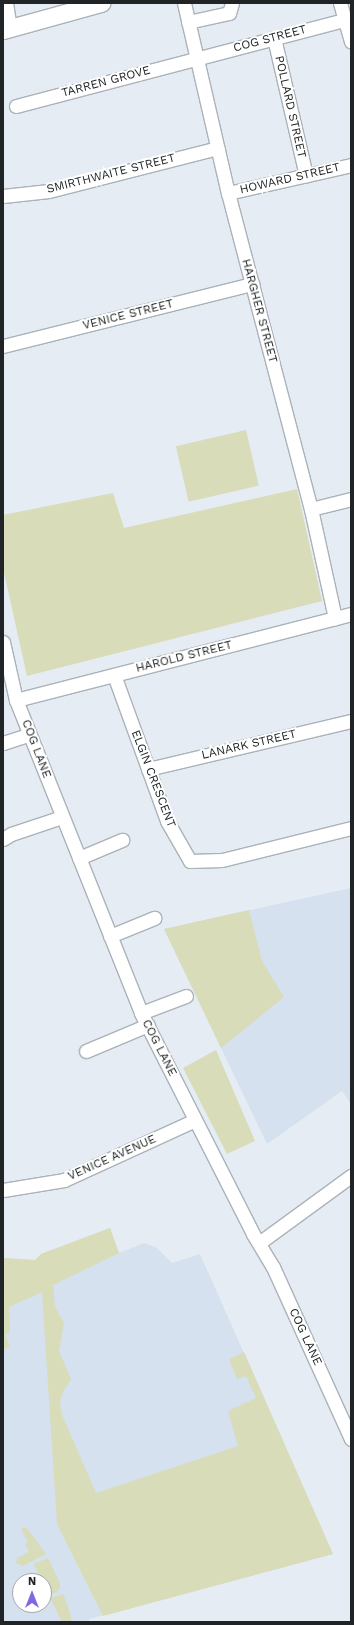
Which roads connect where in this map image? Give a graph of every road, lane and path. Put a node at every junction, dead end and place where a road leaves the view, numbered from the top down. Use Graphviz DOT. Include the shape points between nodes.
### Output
graph roads {
  1 [pos="6,3"];
  2 [pos="101,3"];
  3 [pos="184,3"];
  4 [pos="232,3"];
  5 [pos="340,3"];
  6 [pos="344,20"];
  7 [pos="188,22"];
  8 [pos="6,29"];
  9 [pos="274,38"];
  10 [pos="351,42"];
  11 [pos="197,58"];
  12 [pos="16,106"];
  13 [pos="218,148"];
  14 [pos="351,165"];
  15 [pos="306,175"];
  16 [pos="228,193"];
  17 [pos="3,196"];
  18 [pos="252,284"];
  19 [pos="3,346"];
  20 [pos="351,499"];
  21 [pos="311,509"];
  22 [pos="351,614"];
  23 [pos="335,618"];
  24 [pos="3,642"];
  25 [pos="114,675"];
  26 [pos="16,700"];
  27 [pos="351,721"];
  28 [pos="30,734"];
  29 [pos="3,743"];
  30 [pos="148,769"];
  31 [pos="62,817"];
  32 [pos="351,828"];
  33 [pos="3,839"];
  34 [pos="122,840"];
  35 [pos="79,858"];
  36 [pos="154,918"];
  37 [pos="110,936"];
  38 [pos="186,996"];
  39 [pos="141,1013"];
  40 [pos="148,1025"];
  41 [pos="86,1051"];
  42 [pos="195,1120"];
  43 [pos="351,1176"];
  44 [pos="3,1190"];
  45 [pos="259,1243"];
  46 [pos="351,1439"];
  1 -- 8 [label="street"];
  2 -- 8 [label="main road"];
  3 -- 7 [label="street, HARGHER STREET"];
  4 -- 7 [label="street" via="229,13"];
  5 -- 6 [label="street"];
  6 -- 9 [label="street, COG STREET"];
  6 -- 10 [label="street"];
  7 -- 11 [label="street, HARGHER STREET"];
  9 -- 11 [label="street, COG STREET"];
  9 -- 15 [label="street, POLLARD STREET"];
  11 -- 12 [label="street, TARREN GROVE"];
  11 -- 13 [label="street, HARGHER STREET"];
  13 -- 16 [label="street, HARGHER STREET"];
  13 -- 17 [label="street, SMIRTHWAITE STREET" via="49,191"];
  14 -- 15 [label="street, HOWARD STREET"];
  15 -- 16 [label="street, HOWARD STREET"];
  16 -- 18 [label="street, HARGHER STREET"];
  18 -- 19 [label="street, VENICE STREET"];
  18 -- 21 [label="street, HARGHER STREET"];
  20 -- 21 [label="street"];
  21 -- 23 [label="street, HARGHER STREET"];
  22 -- 23 [label="street, HAROLD STREET"];
  23 -- 25 [label="street, HAROLD STREET"];
  24 -- 26 [label="street, COG LANE"];
  25 -- 26 [label="street, HAROLD STREET"];
  25 -- 30 [label="street, ELGIN CRESCENT"];
  26 -- 28 [label="street, COG LANE"];
  27 -- 30 [label="street, LANARK STREET"];
  28 -- 29 [label="street"];
  28 -- 31 [label="street, COG LANE"];
  30 -- 32 [label="street, ELGIN CRESCENT" via="167,821 190,861 222,860"];
  31 -- 33 [label="street"];
  31 -- 35 [label="street, COG LANE"];
  34 -- 35 [label="street"];
  35 -- 37 [label="street, COG LANE"];
  36 -- 37 [label="street"];
  37 -- 39 [label="street, COG LANE"];
  38 -- 39 [label="street"];
  39 -- 40 [label="street, COG LANE"];
  40 -- 41 [label="street"];
  40 -- 42 [label="street, COG LANE"];
  42 -- 44 [label="street, VENICE AVENUE" via="64,1180"];
  42 -- 45 [label="street, COG LANE"];
  43 -- 45 [label="street"];
  45 -- 46 [label="street, COG LANE" via="273,1267"];
}
